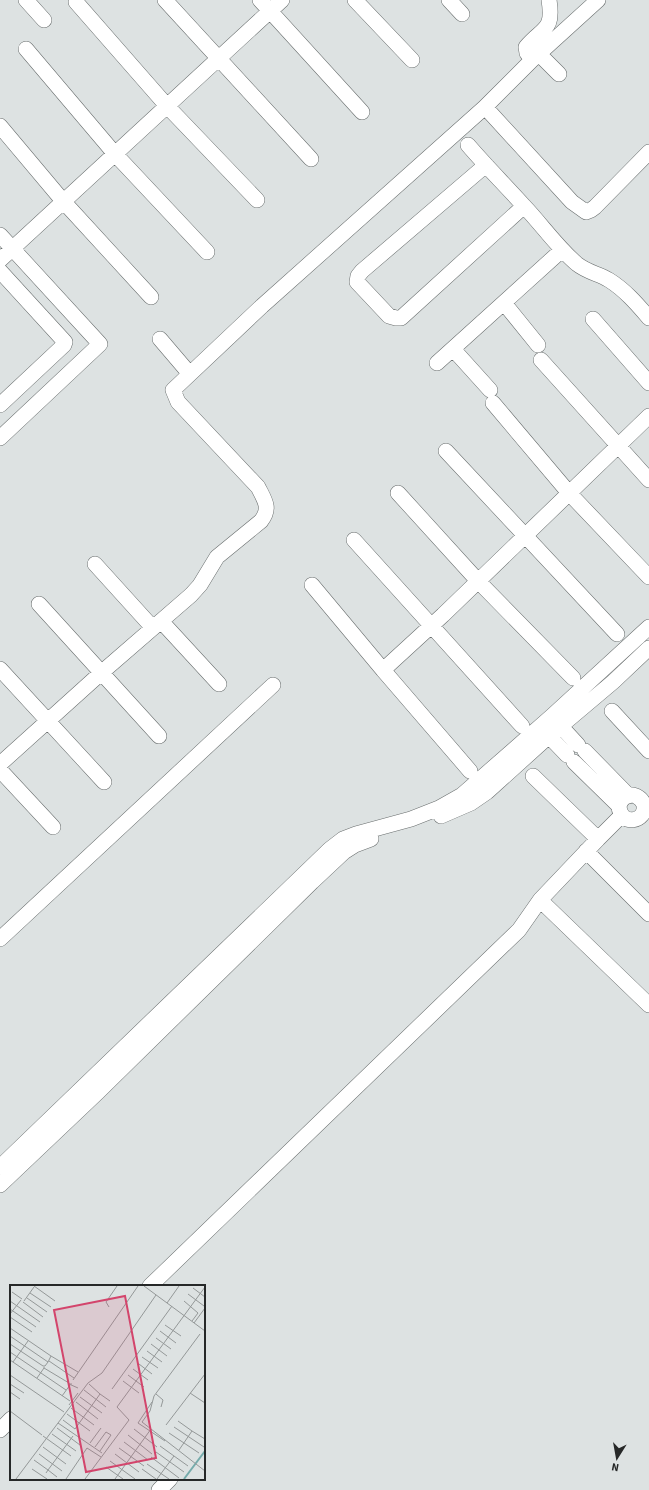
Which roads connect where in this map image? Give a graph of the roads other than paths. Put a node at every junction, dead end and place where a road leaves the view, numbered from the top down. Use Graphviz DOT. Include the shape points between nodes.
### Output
graph roads {
  1 [pos="26,0"];
  2 [pos="164,0"];
  3 [pos="282,0"];
  4 [pos="356,0"];
  5 [pos="449,0"];
  6 [pos="549,0"];
  7 [pos="598,0"];
  8 [pos="76,2"];
  9 [pos="265,5"];
  10 [pos="462,14"];
  11 [pos="44,20"];
  12 [pos="26,49"];
  13 [pos="536,57"];
  14 [pos="219,58"];
  15 [pos="412,60"];
  16 [pos="559,74"];
  17 [pos="167,106"];
  18 [pos="485,107"];
  19 [pos="362,112"];
  20 [pos="0,126"];
  21 [pos="468,145"];
  22 [pos="649,152"];
  23 [pos="115,154"];
  24 [pos="311,159"];
  25 [pos="486,165"];
  26 [pos="256,200"];
  27 [pos="63,201"];
  28 [pos="524,206"];
  29 [pos="0,235"];
  30 [pos="12,248"];
  31 [pos="562,250"];
  32 [pos="207,252"];
  33 [pos="0,260"];
  34 [pos="0,271"];
  35 [pos="151,297"];
  36 [pos="504,303"];
  37 [pos="649,318"];
  38 [pos="592,319"];
  39 [pos="160,339"];
  40 [pos="538,345"];
  41 [pos="453,348"];
  42 [pos="541,360"];
  43 [pos="436,363"];
  44 [pos="189,373"];
  45 [pos="649,383"];
  46 [pos="0,405"];
  47 [pos="649,416"];
  48 [pos="0,438"];
  49 [pos="618,446"];
  50 [pos="446,451"];
  51 [pos="649,480"];
  52 [pos="398,493"];
  53 [pos="569,494"];
  54 [pos="524,536"];
  55 [pos="354,540"];
  56 [pos="95,564"];
  57 [pos="649,577"];
  58 [pos="478,581"];
  59 [pos="312,585"];
  60 [pos="40,604"];
  61 [pos="157,625"];
  62 [pos="431,626"];
  63 [pos="649,627"];
  64 [pos="617,634"];
  65 [pos="649,648"];
  66 [pos="0,669"];
  67 [pos="383,670"];
  68 [pos="101,673"];
  69 [pos="572,678"];
  70 [pos="219,684"];
  71 [pos="273,685"];
  72 [pos="612,711"];
  73 [pos="48,721"];
  74 [pos="556,721"];
  75 [pos="522,726"];
  76 [pos="544,731"];
  77 [pos="159,736"];
  78 [pos="649,751"];
  79 [pos="576,753"];
  80 [pos="0,764"];
  81 [pos="0,770"];
  82 [pos="533,776"];
  83 [pos="478,781"];
  84 [pos="104,782"];
  85 [pos="632,801"];
  86 [pos="414,822"];
  87 [pos="644,822"];
  88 [pos="53,827"];
  89 [pos="598,839"];
  90 [pos="586,851"];
  91 [pos="540,900"];
  92 [pos="649,914"];
  93 [pos="0,939"];
  94 [pos="649,1005"];
  95 [pos="0,1167"];
  96 [pos="0,1185"];
  97 [pos="151,1285"];
  98 [pos="10,1421"];
  99 [pos="0,1430"];
  100 [pos="169,1480"];
  101 [pos="159,1490"];
  1 -- 11 [label="street"];
  2 -- 14 [label="street"];
  3 -- 9 [label="street"];
  4 -- 15 [label="street"];
  5 -- 10 [label="street"];
  6 -- 13 [label="street" via="551,16 548,25 526,46 527,53"];
  7 -- 13 [label="street"];
  8 -- 17 [label="street"];
  9 -- 14 [label="street"];
  9 -- 19 [label="street"];
  12 -- 23 [label="street"];
  13 -- 16 [label="street"];
  13 -- 18 [label="street"];
  14 -- 17 [label="street"];
  14 -- 24 [label="street"];
  17 -- 23 [label="street"];
  17 -- 26 [label="street"];
  18 -- 22 [label="street" via="572,202 586,212 595,207"];
  18 -- 44 [label="street"];
  20 -- 27 [label="street"];
  21 -- 25 [label="street"];
  23 -- 27 [label="street"];
  23 -- 32 [label="street"];
  25 -- 28 [label="street"];
  25 -- 28 [label="street" via="362,271 357,282 389,316 402,318"];
  27 -- 30 [label="street"];
  27 -- 35 [label="street"];
  28 -- 31 [label="street"];
  29 -- 30 [label="street"];
  30 -- 33 [label="street"];
  30 -- 48 [label="street" via="100,344"];
  31 -- 36 [label="street"];
  31 -- 37 [label="street" via="587,271 616,285"];
  34 -- 46 [label="street" via="65,342"];
  36 -- 40 [label="street"];
  36 -- 41 [label="street"];
  38 -- 45 [label="street"];
  39 -- 44 [label="street"];
  41 -- 43 [label="street"];
  41 -- 53 [label="street"];
  42 -- 49 [label="street"];
  44 -- 61 [label="street" via="173,390 178,402 258,487 267,508 261,521 217,557 196,590"];
  47 -- 49 [label="street"];
  49 -- 51 [label="street"];
  49 -- 53 [label="street"];
  50 -- 54 [label="street"];
  52 -- 58 [label="street"];
  53 -- 54 [label="street"];
  53 -- 57 [label="street"];
  54 -- 58 [label="street"];
  54 -- 64 [label="street"];
  55 -- 62 [label="street"];
  56 -- 61 [label="street"];
  58 -- 62 [label="street"];
  58 -- 69 [label="street"];
  59 -- 67 [label="street"];
  60 -- 68 [label="street"];
  61 -- 68 [label="street"];
  61 -- 70 [label="street"];
  62 -- 67 [label="street"];
  62 -- 75 [label="street"];
  63 -- 74 [label="street"];
  65 -- 74 [label="street" via="613,682"];
  66 -- 73 [label="street"];
  67 -- 83 [label="street"];
  68 -- 73 [label="street"];
  68 -- 77 [label="street"];
  71 -- 93 [label="street"];
  72 -- 78 [label="street"];
  73 -- 80 [label="street"];
  73 -- 84 [label="street"];
  74 -- 76 [label="street"];
  74 -- 79 [label="street"];
  76 -- 79 [label="street"];
  76 -- 83 [label="street"];
  79 -- 85 [label="street"];
  81 -- 88 [label="street"];
  82 -- 89 [label="street"];
  83 -- 86 [label="street" via="471,803"];
  85 -- 87 [label="street" via="643,802"];
  85 -- 89 [label="street"];
  86 -- 95 [label="street" via="356,834 343,839 330,849"];
  86 -- 96 [label="street" via="355,845 344,852"];
  89 -- 90 [label="street"];
  90 -- 91 [label="street"];
  90 -- 92 [label="street"];
  91 -- 94 [label="street"];
  91 -- 97 [label="street" via="519,930"];
  98 -- 99 [label="street"];
  100 -- 101 [label="street"];
}
